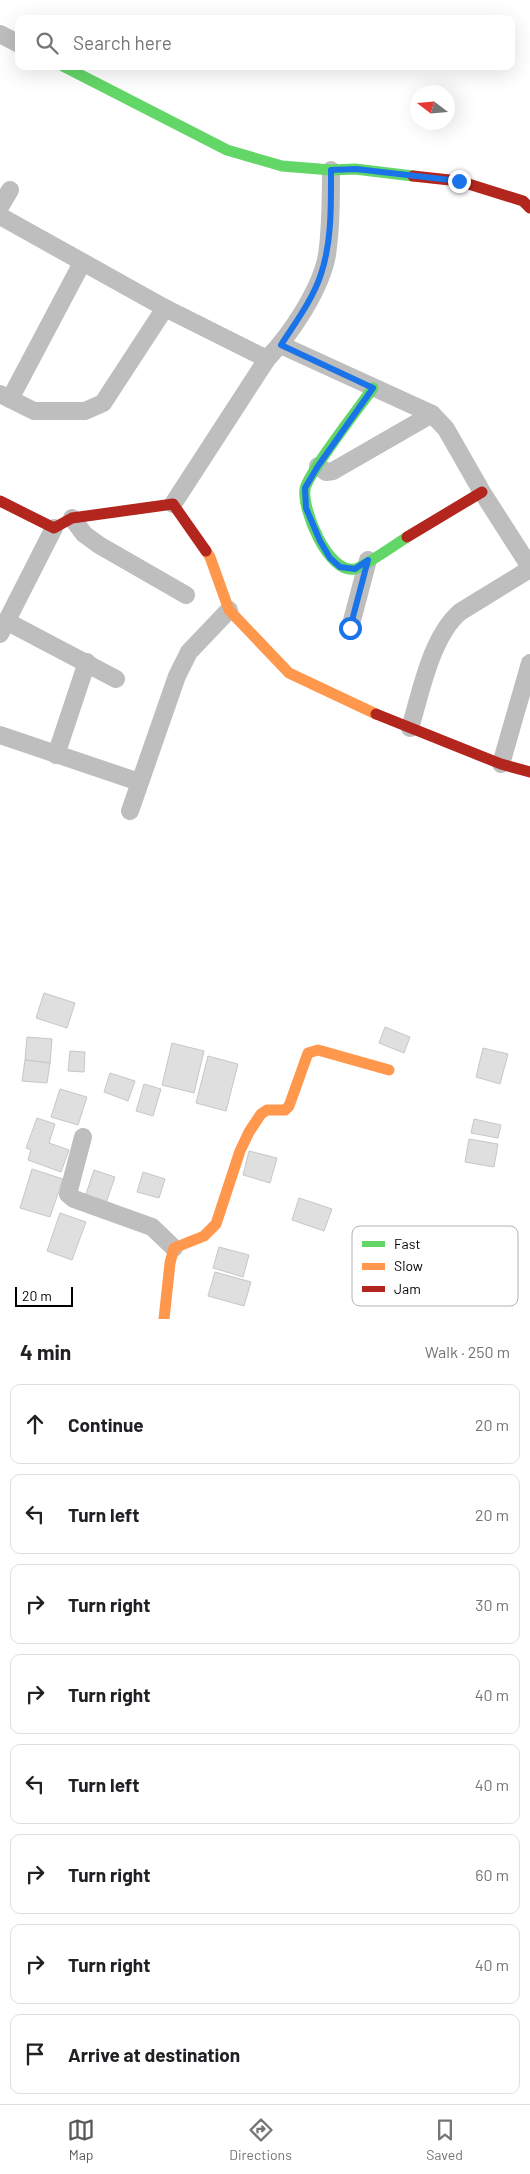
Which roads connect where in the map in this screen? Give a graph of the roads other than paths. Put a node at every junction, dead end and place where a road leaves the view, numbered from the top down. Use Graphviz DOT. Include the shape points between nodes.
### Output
graph roads {
  1 [pos="0,34"];
  2 [pos="15,42"];
  3 [pos="71,70"];
  4 [pos="331,170"];
  5 [pos="10,190"];
  6 [pos="0,207"];
  7 [pos="530,208"];
  8 [pos="0,216"];
  9 [pos="82,264"];
  10 [pos="165,308"];
  11 [pos="281,345"];
  12 [pos="267,358"];
  13 [pos="373,388"];
  14 [pos="5,397"];
  15 [pos="432,414"];
  16 [pos="318,466"];
  17 [pos="482,492"];
  18 [pos="0,501"];
  19 [pos="173,504"];
  20 [pos="72,518"];
  21 [pos="54,528"];
  22 [pos="368,560"];
  23 [pos="530,568"];
  24 [pos="186,595"];
  25 [pos="229,610"];
  26 [pos="3,628"];
  27 [pos="350,628"];
  28 [pos="87,662"];
  29 [pos="530,663"];
  30 [pos="116,679"];
  31 [pos="410,728"];
  32 [pos="0,735"];
  33 [pos="56,755"];
  34 [pos="501,764"];
  35 [pos="530,772"];
  36 [pos="139,782"];
  37 [pos="130,811"];
  38 [pos="389,1070"];
  39 [pos="83,1137"];
  40 [pos="174,1248"];
  41 [pos="164,1319"];
  1 -- 2 [label="street"];
  3 -- 4 [label="street" via="227,150 282,166"];
  4 -- 7 [label="street" via="356,169 459,181 523,201"];
  4 -- 11 [label="street" via="331,214 321,276"];
  5 -- 6 [label="street"];
  8 -- 9 [label="street"];
  9 -- 10 [label="street"];
  9 -- 14 [label="street"];
  10 -- 12 [label="street"];
  10 -- 14 [label="street" via="104,403 85,411 34,411"];
  11 -- 12 [label="street"];
  11 -- 13 [label="street"];
  12 -- 19 [label="street"];
  13 -- 15 [label="street"];
  13 -- 16 [label="street"];
  15 -- 16 [label="street" via="333,471 326,472"];
  15 -- 17 [label="street" via="446,429"];
  16 -- 22 [label="street" via="305,488 306,508 320,541 340,567 355,569"];
  17 -- 22 [label="street"];
  17 -- 23 [label="street"];
  18 -- 21 [label="street"];
  19 -- 20 [label="street"];
  19 -- 25 [label="street" via="210,557"];
  20 -- 21 [label="street"];
  20 -- 24 [label="street" via="84,534 99,545"];
  21 -- 26 [label="street"];
  22 -- 27 [label="street"];
  23 -- 31 [label="street" via="450,621 430,663"];
  25 -- 31 [label="street" via="289,672"];
  25 -- 36 [label="street" via="189,652 174,683"];
  26 -- 28 [label="street"];
  28 -- 30 [label="street"];
  28 -- 33 [label="street"];
  29 -- 34 [label="street"];
  31 -- 34 [label="street"];
  32 -- 33 [label="street"];
  33 -- 36 [label="street"];
  34 -- 35 [label="street"];
  36 -- 37 [label="street"];
  38 -- 40 [label="street" via="318,1050 308,1053 290,1106 285,1110 267,1110 249,1132 216,1224 204,1236"];
  39 -- 40 [label="street" via="68,1194 152,1227"];
  40 -- 41 [label="street"];
}
